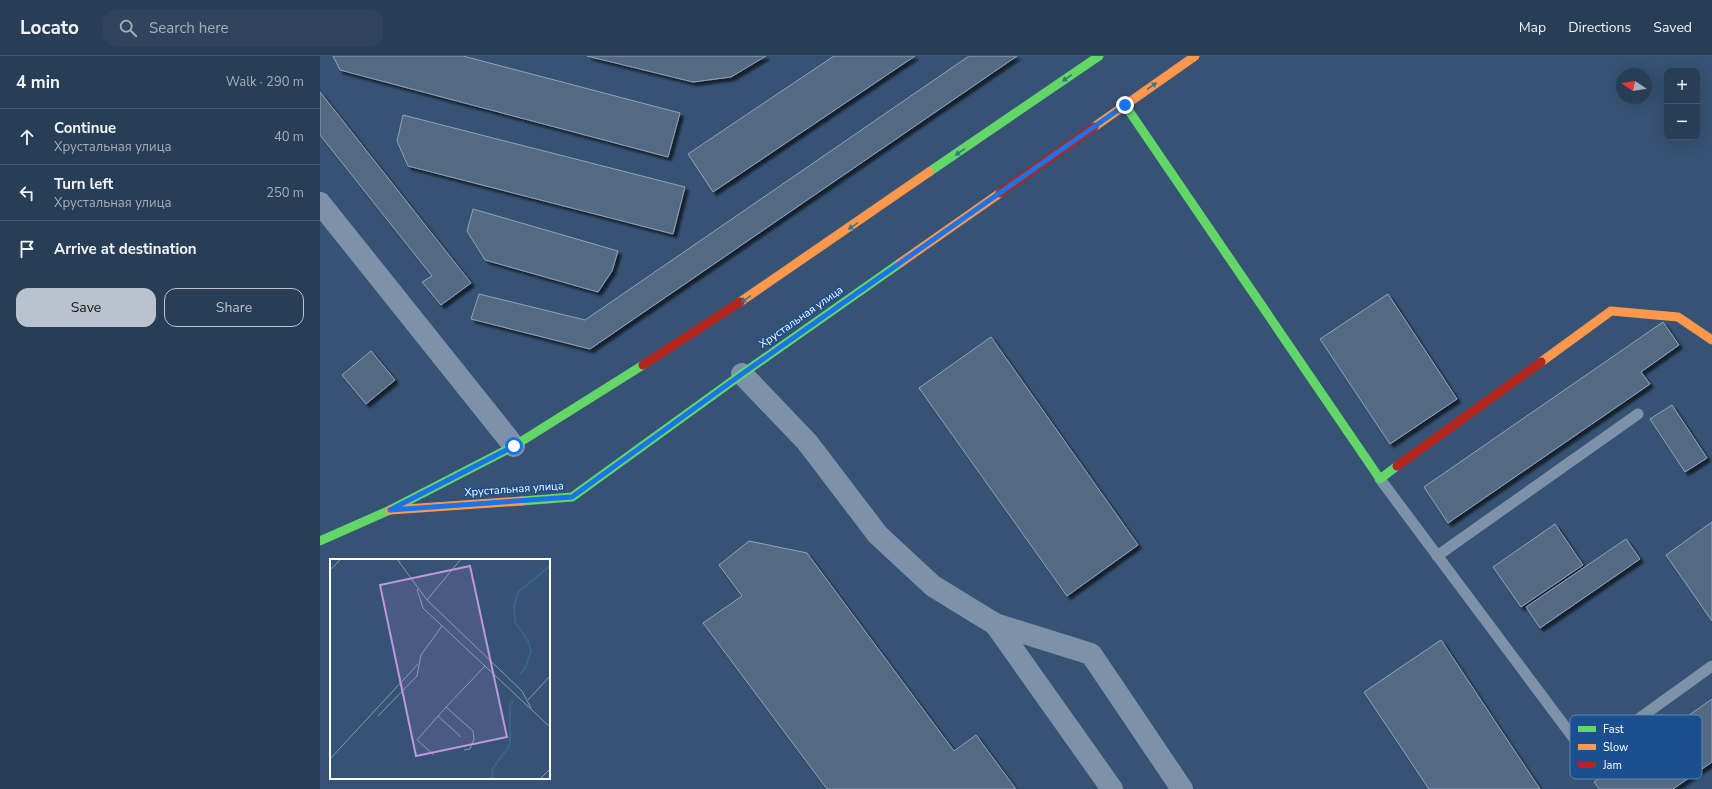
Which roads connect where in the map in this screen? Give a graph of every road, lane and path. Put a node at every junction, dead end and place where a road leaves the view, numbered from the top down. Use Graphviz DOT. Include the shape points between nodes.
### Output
graph roads {
  1 [pos="1099,56"];
  2 [pos="1195,56"];
  3 [pos="1125,105"];
  4 [pos="320,203"];
  5 [pos="1712,340"];
  6 [pos="742,374"];
  7 [pos="1638,414"];
  8 [pos="514,446"];
  9 [pos="1380,479"];
  10 [pos="390,510"];
  11 [pos="320,541"];
  12 [pos="1437,556"];
  13 [pos="995,624"];
  14 [pos="1712,666"];
  15 [pos="1644,715"];
  16 [pos="1570,733"];
  17 [pos="1112,789"];
  18 [pos="1182,789"];
  1 -- 8 [label="street, Хрустальная улица, one-way" via="707,326"];
  3 -- 2 [label="street, Хрустальная улица, one-way"];
  3 -- 6 [label="street, Хрустальная улица"];
  3 -- 9 [label="street"];
  4 -- 8 [label="street"];
  5 -- 9 [label="street" via="1678,316 1611,312"];
  6 -- 10 [label="street, Хрустальная улица" via="572,497"];
  6 -- 13 [label="street" via="807,442 878,535 933,586"];
  7 -- 12 [label="lane"];
  8 -- 10 [label="street, Хрустальная улица"];
  9 -- 12 [label="lane"];
  10 -- 11 [label="street, Хрустальная улица"];
  12 -- 16 [label="lane"];
  13 -- 17 [label="street"];
  13 -- 18 [label="street" via="1091,654"];
  14 -- 15 [label="lane"];
}
